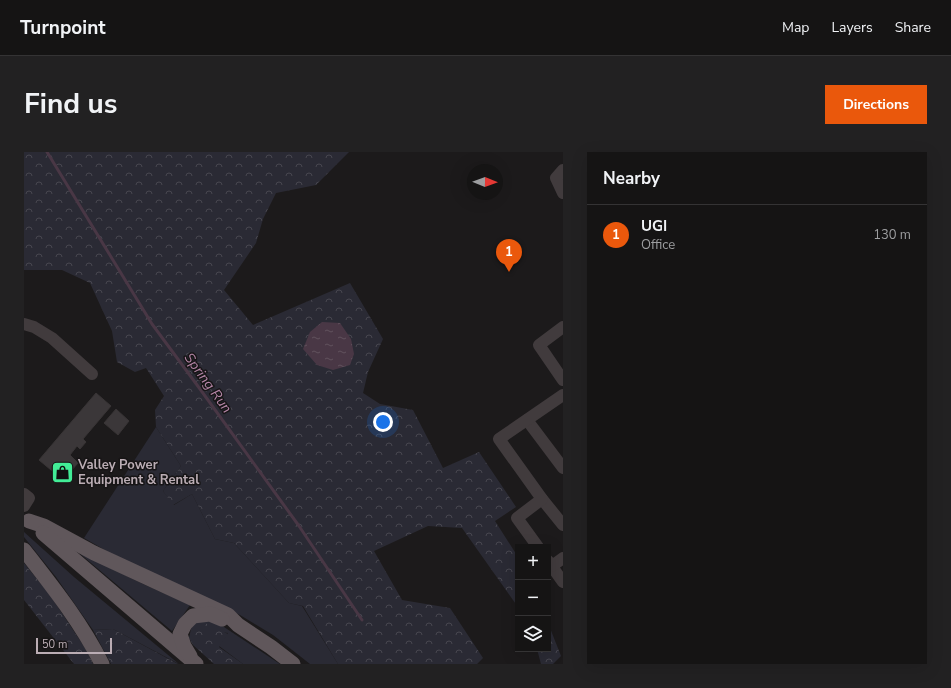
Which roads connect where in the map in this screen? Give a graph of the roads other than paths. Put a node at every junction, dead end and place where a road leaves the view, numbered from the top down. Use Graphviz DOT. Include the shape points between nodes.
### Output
graph roads {
  1 [pos="563,170"];
  2 [pos="563,193"];
  3 [pos="24,324"];
  4 [pos="563,327"];
  5 [pos="92,374"];
  6 [pos="563,380"];
  7 [pos="563,395"];
  8 [pos="527,420"];
  9 [pos="563,468"];
  10 [pos="24,494"];
  11 [pos="542,498"];
  12 [pos="24,506"];
  13 [pos="27,519"];
  14 [pos="563,525"];
  15 [pos="536,544"];
  16 [pos="24,550"];
  17 [pos="563,558"];
  18 [pos="551,564"];
  19 [pos="551,565"];
  20 [pos="563,582"];
  21 [pos="238,625"];
  22 [pos="102,664"];
  23 [pos="195,664"];
  24 [pos="292,664"];
  1 -- 2 [label="lane" via="556,178"];
  3 -- 5 [label="lane" via="52,338"];
  4 -- 6 [label="lane" via="539,345"];
  7 -- 8 [label="lane"];
  8 -- 9 [label="lane"];
  8 -- 11 [label="lane" via="499,439"];
  10 -- 12 [label="lane" via="29,498"];
  11 -- 14 [label="lane"];
  11 -- 15 [label="lane" via="517,518"];
  13 -- 21 [label="main road" via="228,615"];
  13 -- 23 [label="main road"];
  16 -- 22 [label="main road" via="67,605"];
  17 -- 18 [label="lane"];
  19 -- 20 [label="lane"];
  21 -- 23 [label="main road" via="210,614 193,616 180,634"];
  21 -- 24 [label="main road"];
}
